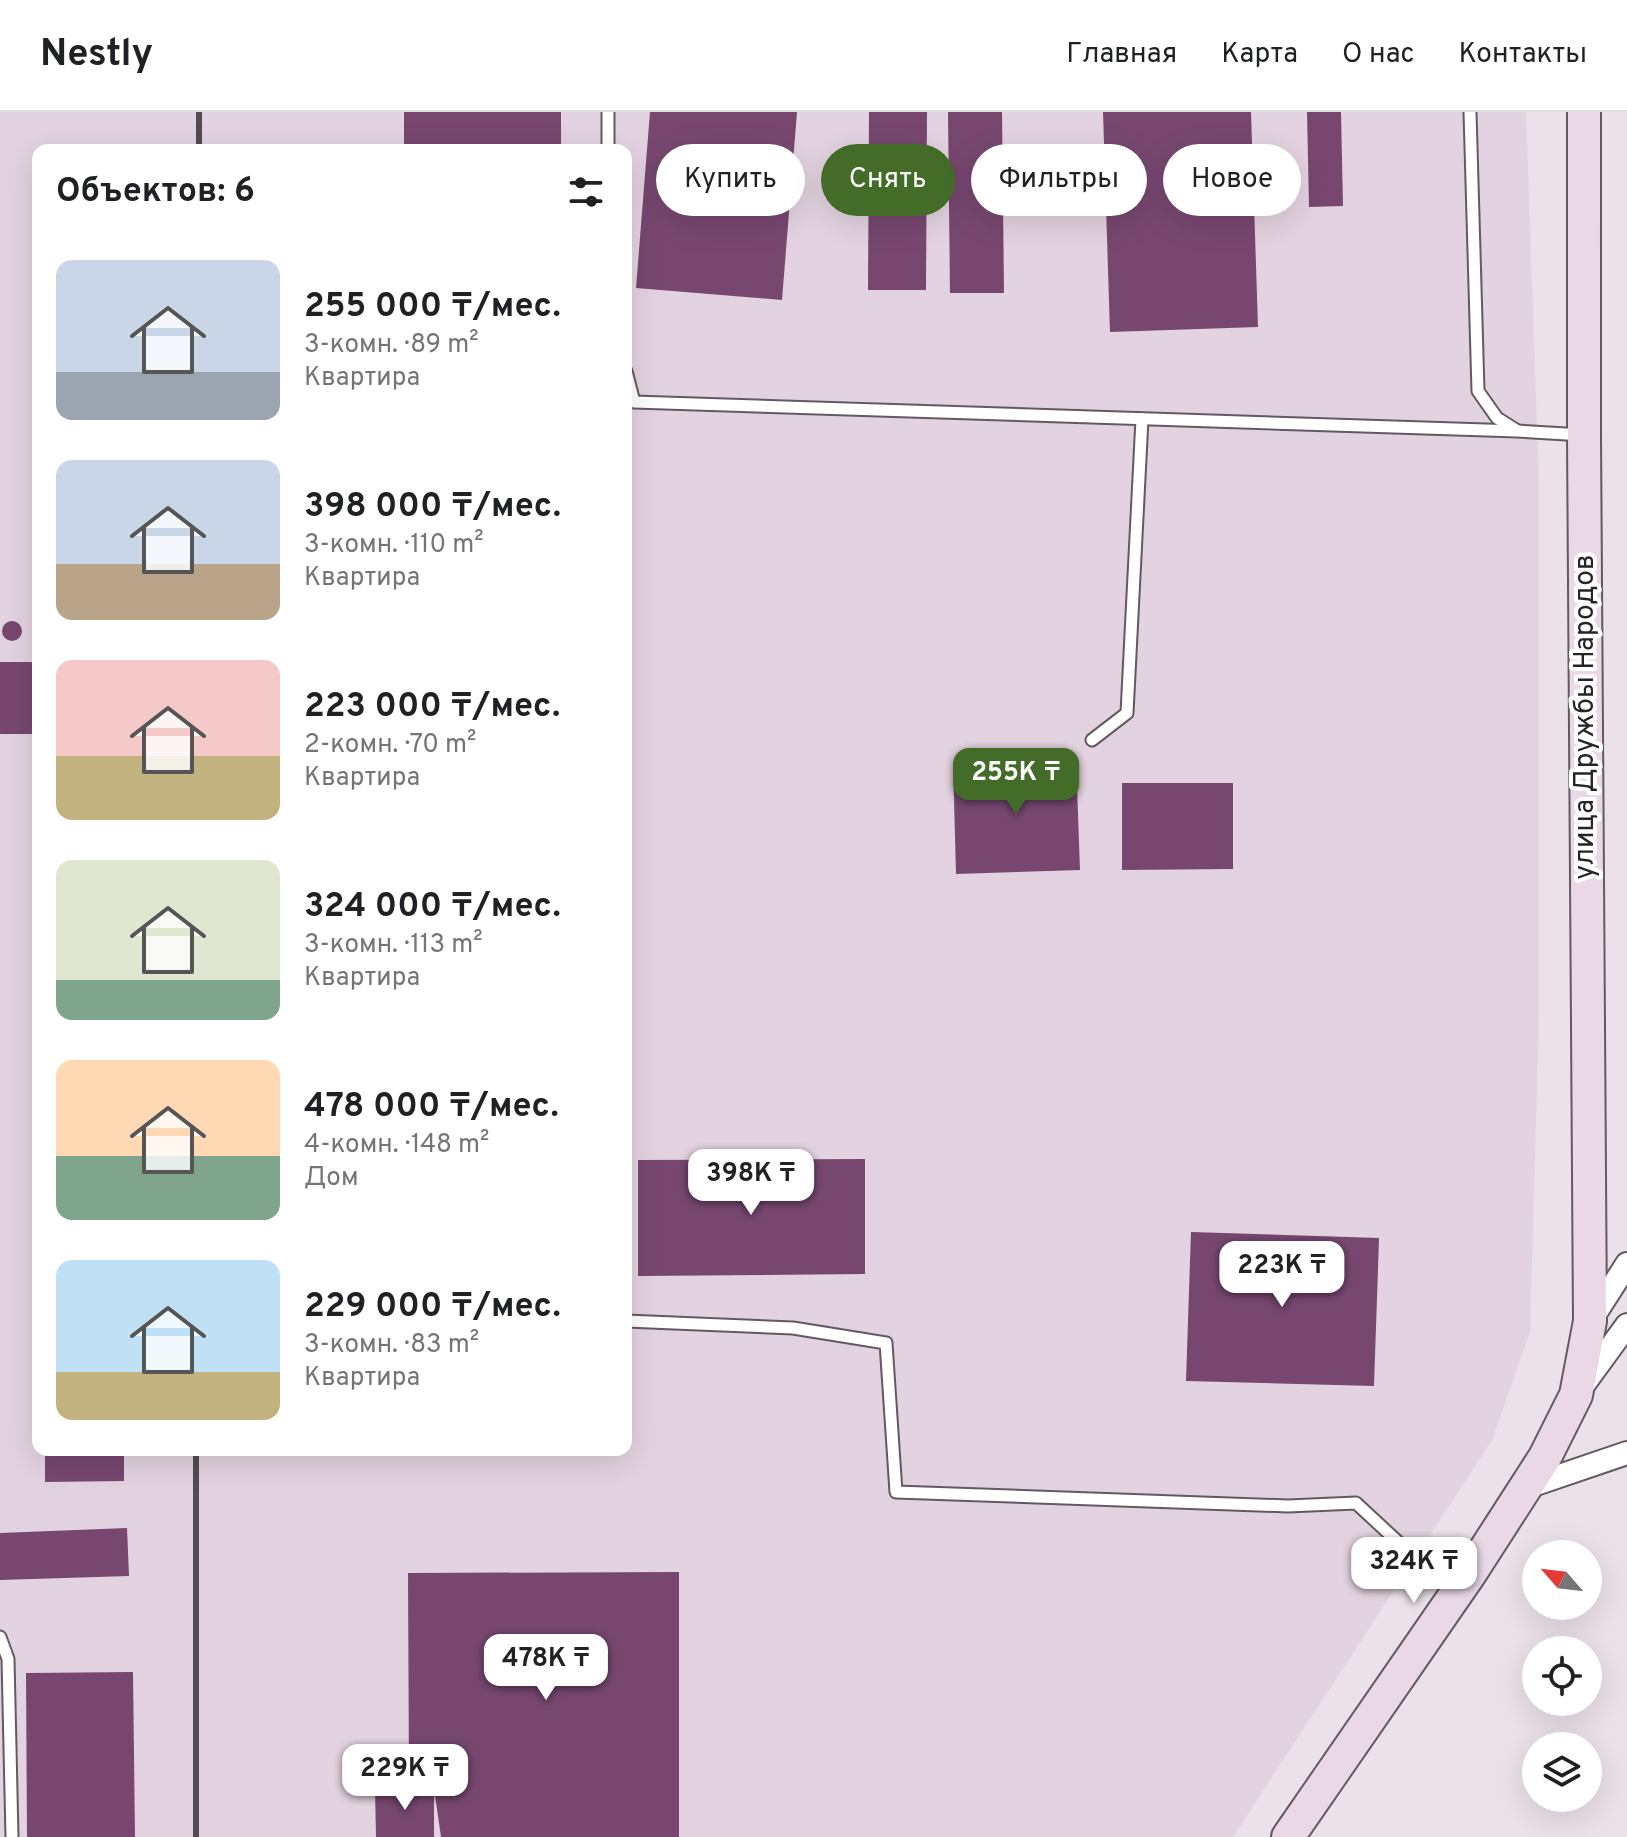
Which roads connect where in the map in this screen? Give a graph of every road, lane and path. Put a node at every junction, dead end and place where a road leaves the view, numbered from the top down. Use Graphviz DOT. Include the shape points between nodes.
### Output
graph roads {
  1 [pos="608,112"];
  2 [pos="1470,112"];
  3 [pos="1584,112"];
  4 [pos="608,144"];
  5 [pos="632,402"];
  6 [pos="1142,419"];
  7 [pos="1517,431"];
  8 [pos="1584,435"];
  9 [pos="1092,740"];
  10 [pos="1627,1264"];
  11 [pos="632,1321"];
  12 [pos="1590,1321"];
  13 [pos="1627,1325"];
  14 [pos="1576,1395"];
  15 [pos="1627,1453"];
  16 [pos="1523,1488"];
  17 [pos="1455,1595"];
  18 [pos="0,1637"];
  19 [pos="12,1837"];
  20 [pos="1288,1837"];
  1 -- 4 [label="lane"];
  2 -- 7 [label="lane" via="1478,391 1497,418"];
  3 -- 8 [label="street, улица Дружбы Народов"];
  5 -- 6 [label="lane"];
  6 -- 7 [label="lane"];
  6 -- 9 [label="lane" via="1127,713"];
  7 -- 8 [label="lane"];
  8 -- 12 [label="street, улица Дружбы Народов"];
  10 -- 12 [label="street, улица Дружбы Народов"];
  11 -- 17 [label="lane" via="793,1328 886,1343 896,1492 1288,1506 1356,1503"];
  12 -- 14 [label="street, улица Дружбы Народов"];
  13 -- 14 [label="street"];
  14 -- 16 [label="street, улица Дружбы Народов"];
  15 -- 16 [label="street"];
  16 -- 17 [label="street, улица Дружбы Народов"];
  17 -- 20 [label="street, улица Дружбы Народов"];
  18 -- 19 [label="lane" via="8,1659"];
}
